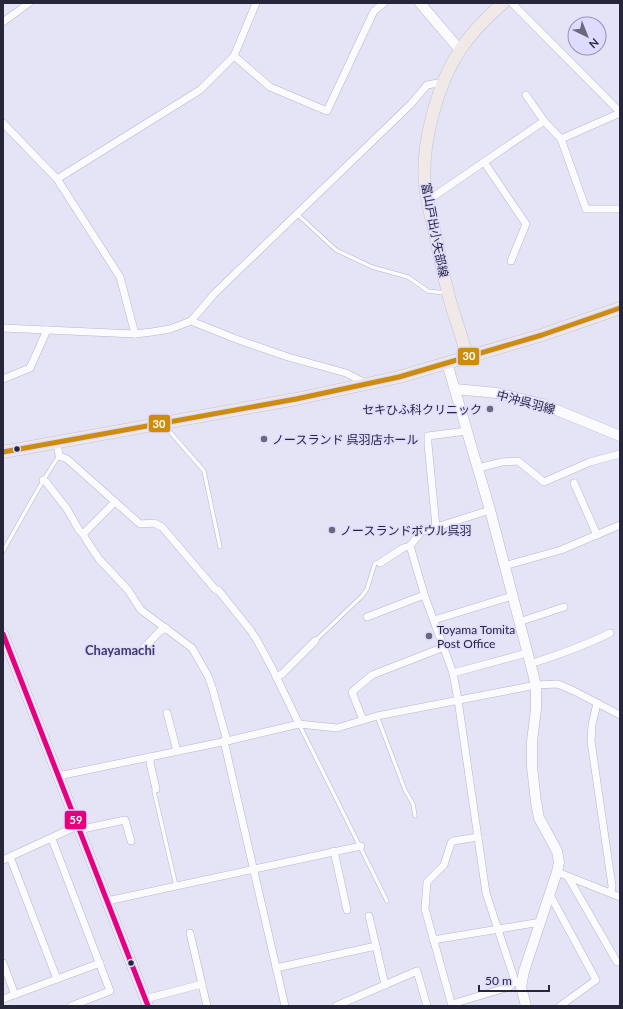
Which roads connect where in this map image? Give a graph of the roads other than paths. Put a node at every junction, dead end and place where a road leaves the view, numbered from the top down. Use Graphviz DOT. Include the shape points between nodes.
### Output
graph roads {
  1 [pos="29,3"];
  2 [pos="256,3"];
  3 [pos="384,3"];
  4 [pos="420,3"];
  5 [pos="503,3"];
  6 [pos="512,3"];
  7 [pos="3,22"];
  8 [pos="460,50"];
  9 [pos="234,56"];
  10 [pos="444,82"];
  11 [pos="526,95"];
  12 [pos="620,112"];
  13 [pos="544,121"];
  14 [pos="3,123"];
  15 [pos="561,139"];
  16 [pos="484,162"];
  17 [pos="57,179"];
  18 [pos="427,201"];
  19 [pos="620,209"];
  20 [pos="297,214"];
  21 [pos="512,261"];
  22 [pos="448,294"];
  23 [pos="620,308"];
  24 [pos="191,320"];
  25 [pos="3,328"];
  26 [pos="47,330"];
  27 [pos="135,334"];
  28 [pos="467,357"];
  29 [pos="447,363"];
  30 [pos="3,379"];
  31 [pos="367,384"];
  32 [pos="455,389"];
  33 [pos="162,422"];
  34 [pos="467,431"];
  35 [pos="620,437"];
  36 [pos="58,442"];
  37 [pos="3,452"];
  38 [pos="620,454"];
  39 [pos="60,456"];
  40 [pos="478,468"];
  41 [pos="42,480"];
  42 [pos="574,483"];
  43 [pos="115,502"];
  44 [pos="490,510"];
  45 [pos="620,525"];
  46 [pos="436,527"];
  47 [pos="83,534"];
  48 [pos="597,535"];
  49 [pos="410,546"];
  50 [pos="220,547"];
  51 [pos="3,551"];
  52 [pos="380,563"];
  53 [pos="504,566"];
  54 [pos="424,594"];
  55 [pos="512,596"];
  56 [pos="564,607"];
  57 [pos="367,617"];
  58 [pos="434,620"];
  59 [pos="519,622"];
  60 [pos="166,628"];
  61 [pos="610,633"];
  62 [pos="3,634"];
  63 [pos="315,641"];
  64 [pos="444,647"];
  65 [pos="141,652"];
  66 [pos="527,653"];
  67 [pos="530,664"];
  68 [pos="453,672"];
  69 [pos="276,677"];
  70 [pos="536,685"];
  71 [pos="458,700"];
  72 [pos="597,703"];
  73 [pos="168,713"];
  74 [pos="620,715"];
  75 [pos="377,716"];
  76 [pos="363,720"];
  77 [pos="298,724"];
  78 [pos="225,741"];
  79 [pos="177,751"];
  80 [pos="151,757"];
  81 [pos="58,776"];
  82 [pos="156,789"];
  83 [pos="415,816"];
  84 [pos="78,828"];
  85 [pos="478,837"];
  86 [pos="52,839"];
  87 [pos="131,841"];
  88 [pos="360,846"];
  89 [pos="334,851"];
  90 [pos="6,859"];
  91 [pos="254,869"];
  92 [pos="557,872"];
  93 [pos="568,877"];
  94 [pos="176,886"];
  95 [pos="611,893"];
  96 [pos="550,896"];
  97 [pos="620,897"];
  98 [pos="107,901"];
  99 [pos="388,901"];
  100 [pos="347,910"];
  101 [pos="369,916"];
  102 [pos="541,922"];
  103 [pos="498,929"];
  104 [pos="190,933"];
  105 [pos="433,940"];
  106 [pos="376,946"];
  107 [pos="620,962"];
  108 [pos="3,963"];
  109 [pos="100,963"];
  110 [pos="276,968"];
  111 [pos="57,979"];
  112 [pos="202,984"];
  113 [pos="385,984"];
  114 [pos="518,984"];
  115 [pos="15,995"];
  116 [pos="3,999"];
  117 [pos="146,1003"];
  118 [pos="341,1005"];
  119 [pos="452,1005"];
  120 [pos="71,1006"];
  121 [pos="207,1006"];
  122 [pos="285,1006"];
  123 [pos="427,1006"];
  124 [pos="526,1006"];
  125 [pos="560,1006"];
  1 -- 7 [label="street"];
  2 -- 9 [label="street"];
  3 -- 9 [label="street" via="374,11 327,111 270,87"];
  4 -- 8 [label="street"];
  5 -- 8 [label="main road, 富山戸出小矢部線" via="480,24"];
  6 -- 12 [label="street"];
  8 -- 10 [label="main road, 富山戸出小矢部線"];
  9 -- 17 [label="street" via="200,90"];
  10 -- 18 [label="main road, 富山戸出小矢部線" via="430,122 426,155"];
  10 -- 20 [label="street" via="427,85 411,104"];
  11 -- 13 [label="street"];
  12 -- 15 [label="street"];
  13 -- 15 [label="street"];
  13 -- 16 [label="street"];
  14 -- 17 [label="street"];
  15 -- 19 [label="street" via="586,209"];
  16 -- 18 [label="street"];
  16 -- 21 [label="street" via="526,224"];
  17 -- 27 [label="street" via="120,277"];
  18 -- 22 [label="main road, 富山戸出小矢部線"];
  20 -- 22 [label="lane" via="336,250 372,267 408,277 428,291"];
  20 -- 24 [label="street" via="214,294"];
  22 -- 28 [label="main road, 富山戸出小矢部線"];
  23 -- 28 [label="main road"];
  24 -- 27 [label="street" via="170,329"];
  24 -- 31 [label="street" via="288,356 346,373"];
  25 -- 26 [label="street"];
  26 -- 27 [label="street"];
  26 -- 30 [label="street" via="30,368"];
  28 -- 29 [label="main road"];
  29 -- 31 [label="main road"];
  29 -- 32 [label="street"];
  31 -- 33 [label="main road"];
  32 -- 34 [label="street"];
  32 -- 35 [label="street, 中沖呉羽線" via="497,393 542,404"];
  33 -- 36 [label="main road"];
  33 -- 50 [label="lane" via="204,472"];
  34 -- 40 [label="street"];
  34 -- 46 [label="street" via="428,436"];
  36 -- 37 [label="main road"];
  36 -- 39 [label="street"];
  38 -- 40 [label="street" via="590,462 544,482 518,461"];
  39 -- 41 [label="lane"];
  39 -- 43 [label="street" via="67,459"];
  40 -- 44 [label="street"];
  41 -- 47 [label="street" via="67,509"];
  41 -- 51 [label="lane"];
  42 -- 48 [label="street"];
  43 -- 47 [label="street"];
  43 -- 69 [label="street" via="140,524 154,523 162,527 251,632"];
  44 -- 46 [label="street"];
  44 -- 53 [label="street"];
  45 -- 48 [label="street"];
  46 -- 49 [label="street" via="421,532"];
  47 -- 60 [label="street" via="99,559 128,590 141,610"];
  48 -- 53 [label="street" via="562,550"];
  49 -- 52 [label="street"];
  49 -- 54 [label="street"];
  52 -- 63 [label="lane" via="375,563 367,589 362,596"];
  53 -- 55 [label="street"];
  54 -- 57 [label="street"];
  54 -- 58 [label="street"];
  55 -- 58 [label="street"];
  55 -- 59 [label="street"];
  56 -- 59 [label="street"];
  58 -- 64 [label="street"];
  59 -- 66 [label="street"];
  60 -- 65 [label="street"];
  60 -- 78 [label="street" via="192,648 208,676 216,697"];
  61 -- 67 [label="street"];
  62 -- 81 [label="street"];
  63 -- 69 [label="street"];
  64 -- 68 [label="street"];
  64 -- 76 [label="street" via="372,674 352,692"];
  66 -- 67 [label="street"];
  66 -- 68 [label="street"];
  67 -- 70 [label="street"];
  68 -- 71 [label="street"];
  69 -- 77 [label="street"];
  70 -- 71 [label="street"];
  70 -- 72 [label="street" via="558,684"];
  70 -- 92 [label="street" via="532,767 539,818 557,851"];
  71 -- 75 [label="street"];
  71 -- 85 [label="street"];
  72 -- 74 [label="street"];
  72 -- 95 [label="street" via="591,741"];
  73 -- 79 [label="street"];
  75 -- 76 [label="street"];
  75 -- 83 [label="lane" via="405,790 413,804"];
  76 -- 77 [label="street" via="337,728"];
  77 -- 78 [label="street"];
  77 -- 88 [label="lane"];
  78 -- 79 [label="street"];
  78 -- 91 [label="street"];
  79 -- 80 [label="street"];
  80 -- 81 [label="street"];
  80 -- 82 [label="street"];
  81 -- 84 [label="street"];
  82 -- 94 [label="lane" via="154,791"];
  84 -- 86 [label="street"];
  84 -- 87 [label="street" via="126,820"];
  84 -- 98 [label="street"];
  85 -- 103 [label="street" via="486,893"];
  85 -- 105 [label="street" via="453,840 444,865 427,882 425,909"];
  86 -- 90 [label="street"];
  86 -- 109 [label="street"];
  88 -- 89 [label="street"];
  88 -- 99 [label="lane"];
  89 -- 91 [label="street"];
  89 -- 100 [label="street"];
  90 -- 111 [label="street"];
  91 -- 94 [label="street"];
  91 -- 110 [label="street"];
  92 -- 93 [label="street"];
  92 -- 96 [label="street"];
  93 -- 95 [label="street"];
  93 -- 107 [label="street" via="617,962"];
  94 -- 98 [label="street"];
  95 -- 97 [label="street"];
  96 -- 102 [label="street"];
  96 -- 125 [label="street" via="596,980"];
  98 -- 117 [label="street"];
  101 -- 106 [label="street"];
  102 -- 103 [label="street"];
  102 -- 114 [label="street"];
  103 -- 105 [label="street"];
  103 -- 114 [label="street"];
  104 -- 112 [label="street"];
  105 -- 119 [label="street"];
  106 -- 110 [label="street"];
  106 -- 113 [label="street"];
  108 -- 115 [label="street"];
  109 -- 111 [label="street"];
  109 -- 120 [label="street" via="110,991"];
  110 -- 122 [label="street"];
  111 -- 115 [label="street"];
  112 -- 117 [label="street"];
  112 -- 121 [label="street"];
  113 -- 118 [label="street"];
  113 -- 123 [label="street" via="417,971"];
  114 -- 119 [label="street"];
  114 -- 124 [label="street"];
  115 -- 116 [label="street"];
}
